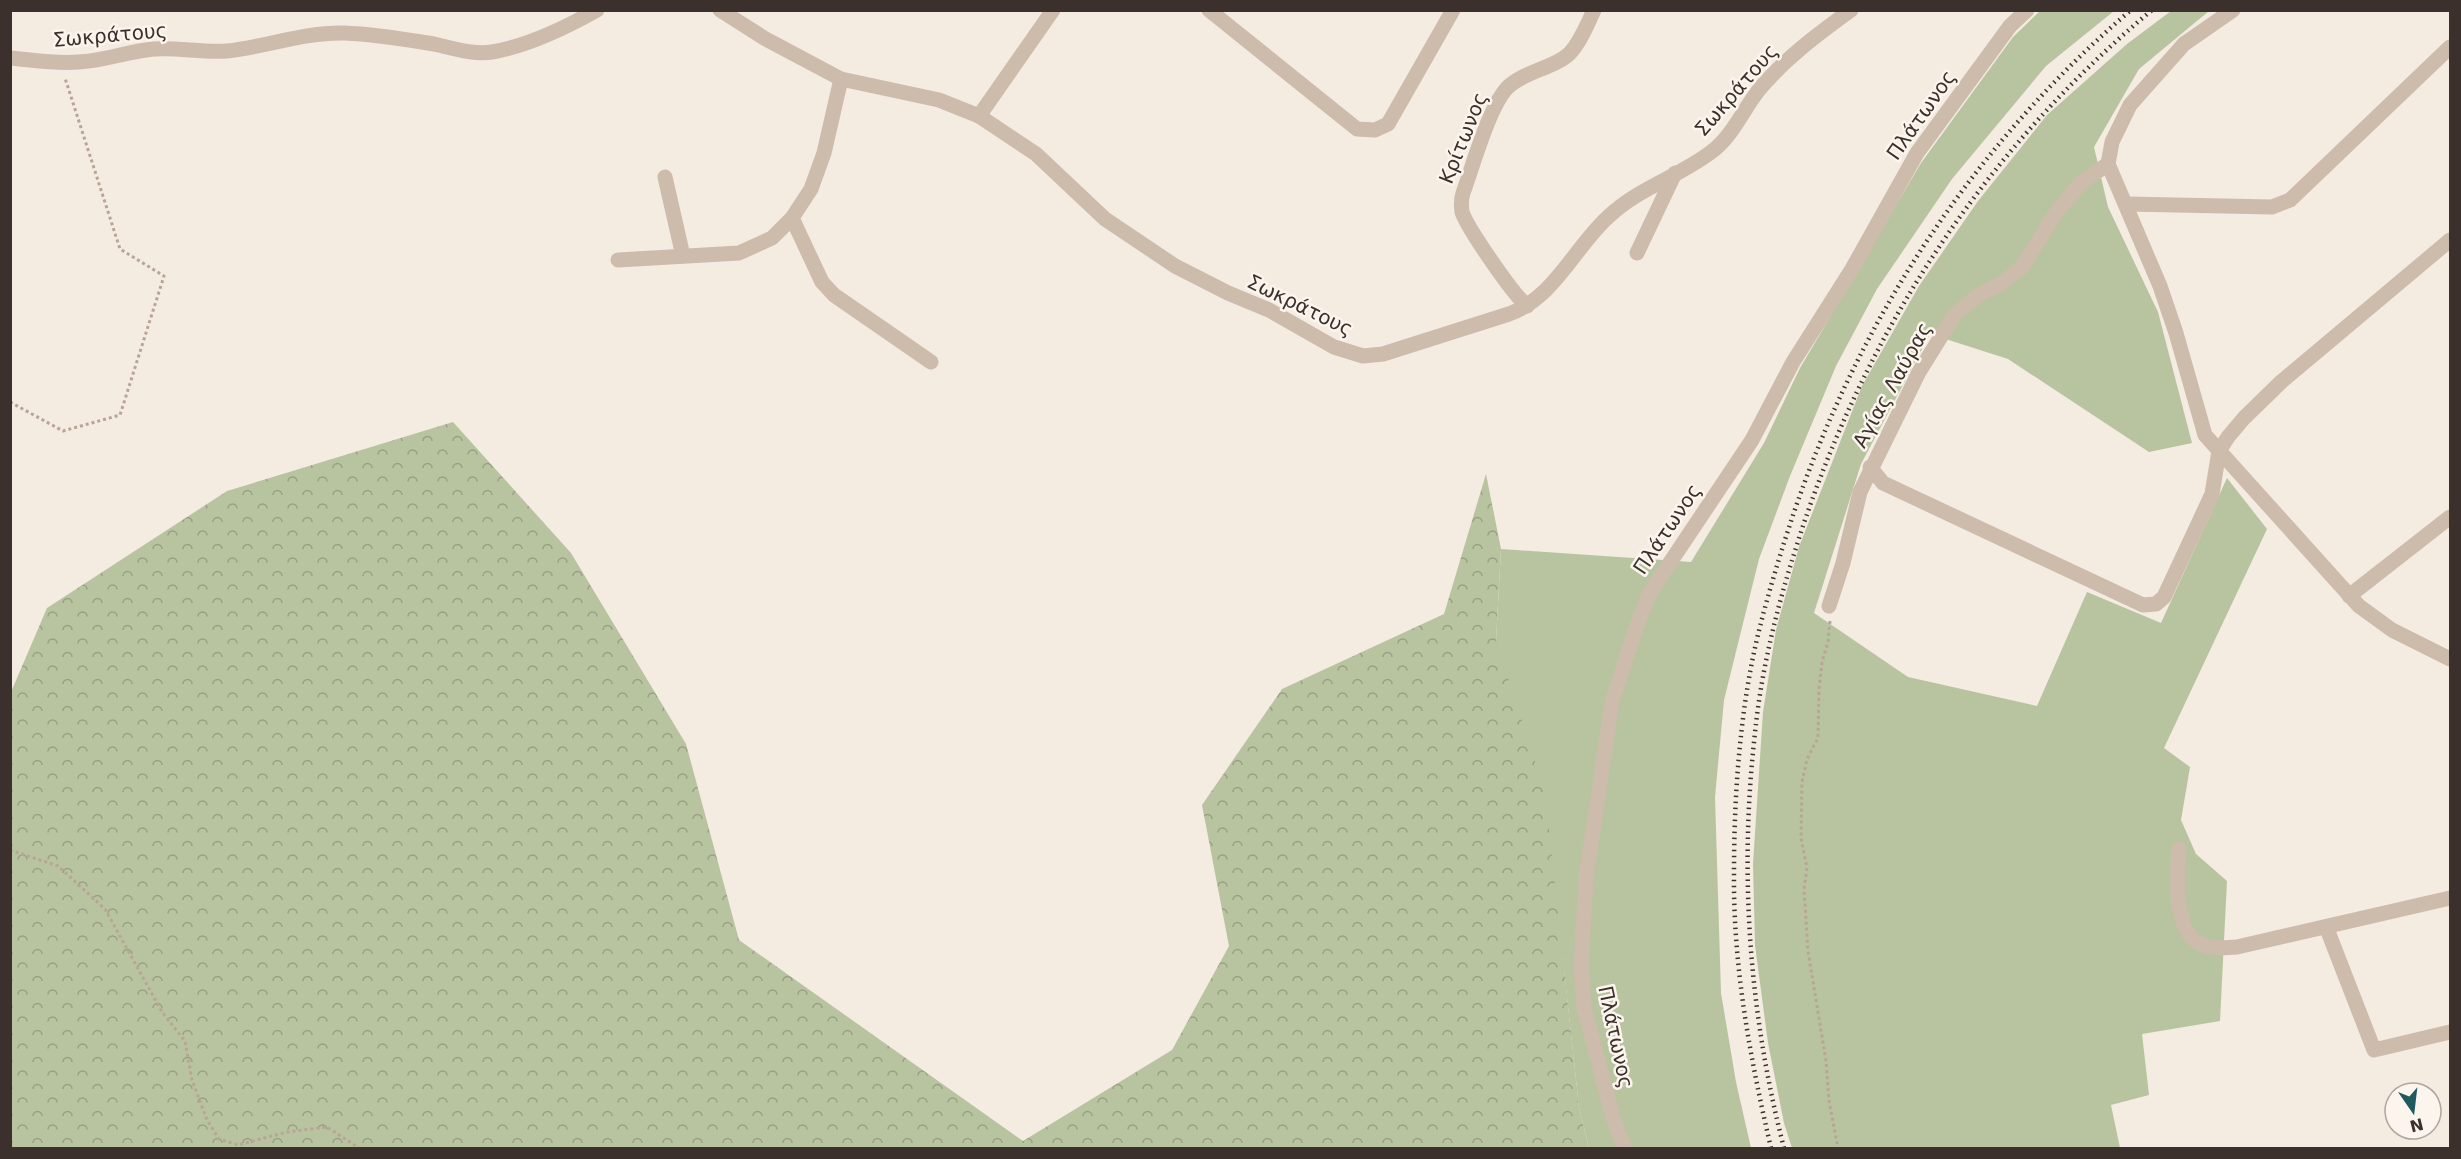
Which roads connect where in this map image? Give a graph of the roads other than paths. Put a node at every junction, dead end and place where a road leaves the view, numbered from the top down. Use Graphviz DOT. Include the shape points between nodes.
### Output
graph roads {
  1 [pos="597,10"];
  2 [pos="720,10"];
  3 [pos="1053,10"];
  4 [pos="1209,10"];
  5 [pos="1453,10"];
  6 [pos="1594,10"];
  7 [pos="1851,10"];
  8 [pos="2027,10"];
  9 [pos="2233,10"];
  10 [pos="2451,47"];
  11 [pos="10,58"];
  12 [pos="841,79"];
  13 [pos="979,116"];
  14 [pos="2108,164"];
  15 [pos="1675,173"];
  16 [pos="665,177"];
  17 [pos="2127,204"];
  18 [pos="792,218"];
  19 [pos="2451,240"];
  20 [pos="1637,253"];
  21 [pos="683,256"];
  22 [pos="618,260"];
  23 [pos="1527,306"];
  24 [pos="931,362"];
  25 [pos="2219,451"];
  26 [pos="1870,467"];
  27 [pos="2451,517"];
  28 [pos="2349,596"];
  29 [pos="1829,606"];
  30 [pos="2451,659"];
  31 [pos="2179,849"];
  32 [pos="2451,898"];
  33 [pos="2327,928"];
  34 [pos="2451,1032"];
  35 [pos="1624,1149"];
  1 -- 11 [label="street, Σωκράτους" via="558,30 489,52 395,37 336,33 227,51 157,49 79,62"];
  2 -- 12 [label="street, Σωκράτους"];
  3 -- 13 [label="street"];
  4 -- 5 [label="street" via="1357,129 1375,130 1388,124"];
  6 -- 23 [label="street, Κρίτωνος" via="1568,55 1508,88 1496,107 1463,193 1462,208 1467,222"];
  7 -- 15 [label="street, Σωκράτους" via="1770,77 1716,147"];
  8 -- 35 [label="street, Πλάτωνος" via="2010,26 1917,153 1852,269 1792,362 1752,440 1649,594 1636,628 1612,702 1586,879 1581,965 1584,1008"];
  9 -- 14 [label="street" via="2184,44 2130,105 2112,142"];
  10 -- 17 [label="street" via="2282,205"];
  12 -- 13 [label="street, Σωκράτους" via="939,100"];
  12 -- 18 [label="street" via="824,153 811,189"];
  13 -- 23 [label="street, Σωκράτους" via="1036,154 1105,219 1151,251 1198,279 1269,310 1348,353 1383,354"];
  14 -- 17 [label="street"];
  14 -- 26 [label="street, Αγίας Λαύρας" via="2082,182 2056,211 2022,267 1955,314 1919,372"];
  15 -- 20 [label="street"];
  15 -- 23 [label="street, Σωκράτους" via="1607,217"];
  16 -- 21 [label="street"];
  17 -- 25 [label="street" via="2176,333 2205,435"];
  18 -- 21 [label="street" via="772,238 739,253"];
  18 -- 24 [label="street" via="822,282 834,295"];
  19 -- 25 [label="street" via="2281,382 2244,418"];
  21 -- 22 [label="street"];
  25 -- 26 [label="street" via="2212,494 2164,597 2156,604 2143,605 1883,483"];
  25 -- 28 [label="street"];
  26 -- 29 [label="street, Αγίας Λαύρας"];
  27 -- 28 [label="street"];
  28 -- 30 [label="street" via="2392,630"];
  31 -- 33 [label="street" via="2178,900 2184,925 2197,943 2214,948 2237,947"];
  32 -- 33 [label="street"];
  33 -- 34 [label="street" via="2374,1050"];
}
